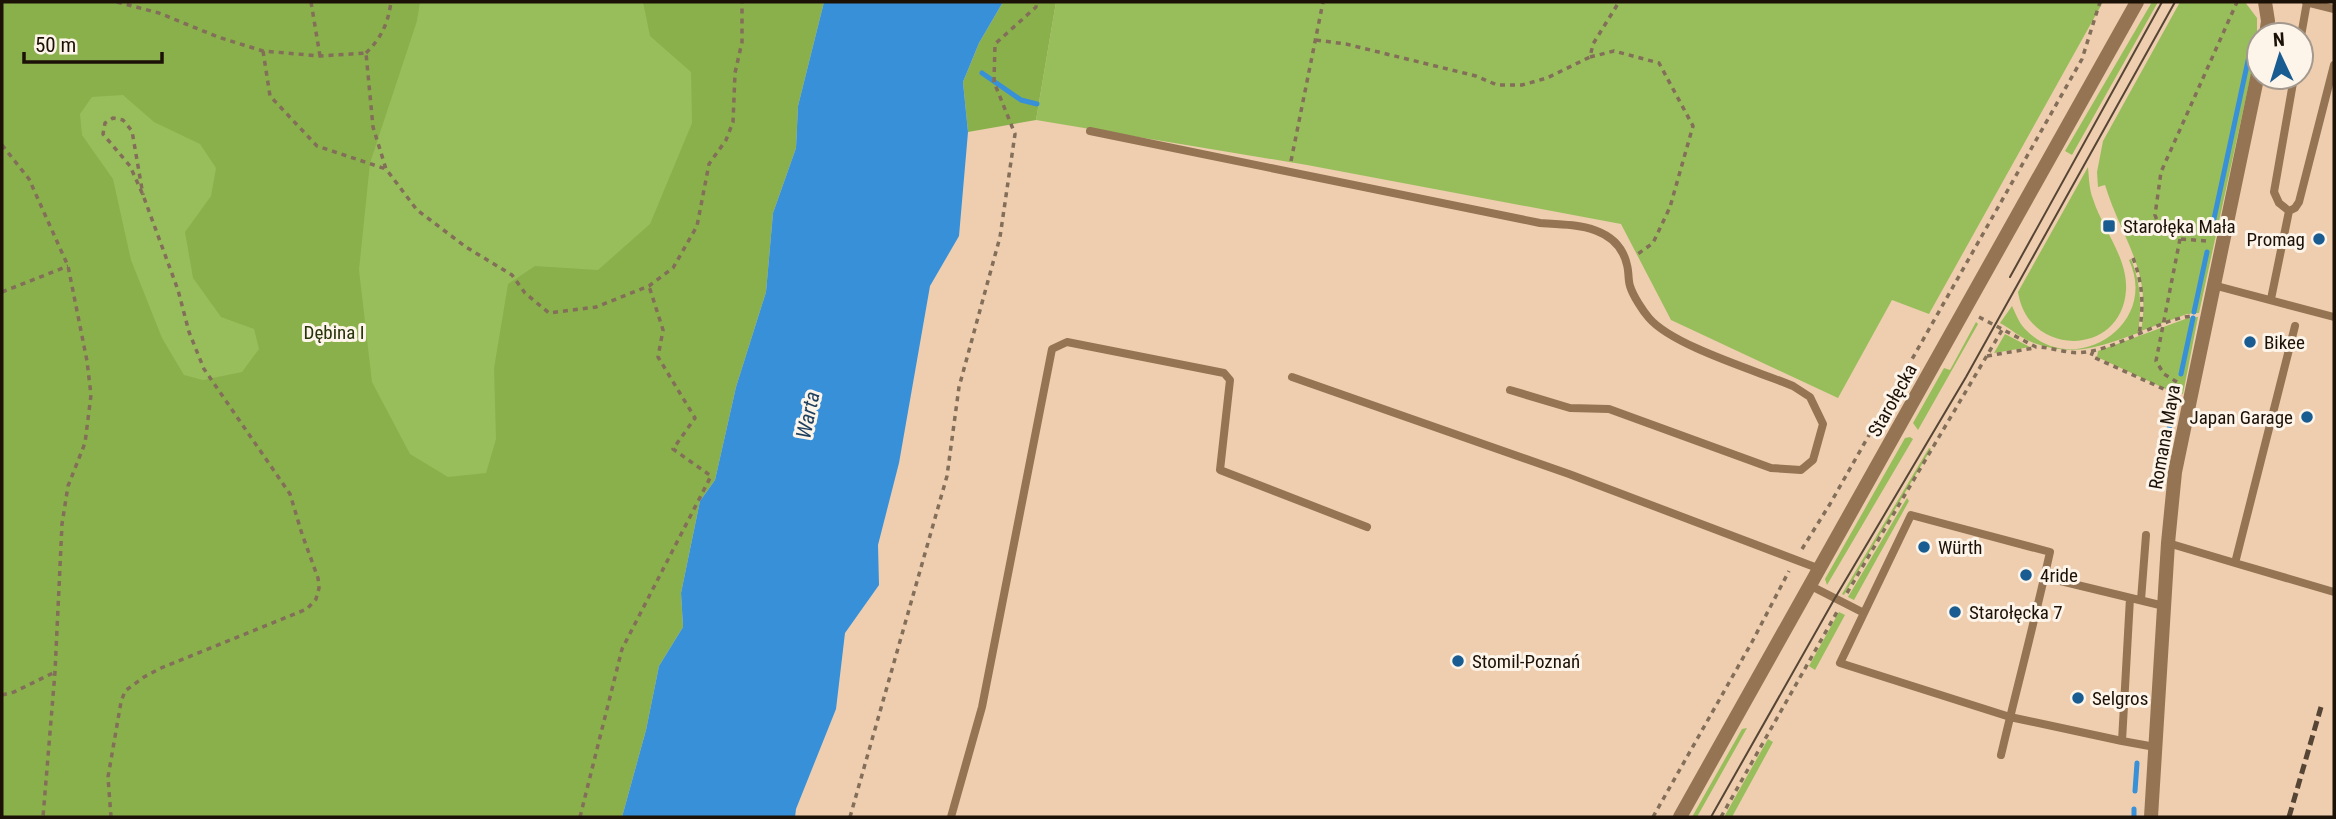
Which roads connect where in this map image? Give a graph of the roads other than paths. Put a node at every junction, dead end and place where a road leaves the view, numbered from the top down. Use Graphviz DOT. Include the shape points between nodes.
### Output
graph roads {
  1 [pos="2137,2"];
  2 [pos="2265,2"];
  3 [pos="2307,2"];
  4 [pos="2334,9"];
  5 [pos="2268,21"];
  6 [pos="2304,21"];
  7 [pos="2334,65"];
  8 [pos="2254,91"];
  9 [pos="2292,91"];
  10 [pos="1090,131"];
  11 [pos="2289,211"];
  12 [pos="2213,285"];
  13 [pos="2271,299"];
  14 [pos="2334,317"];
  15 [pos="2295,326"];
  16 [pos="1292,377"];
  17 [pos="1510,390"];
  18 [pos="1367,527"];
  19 [pos="2146,535"];
  20 [pos="2168,543"];
  21 [pos="2235,563"];
  22 [pos="1820,569"];
  23 [pos="2044,577"];
  24 [pos="1811,586"];
  25 [pos="2334,590"];
  26 [pos="2130,598"];
  27 [pos="2141,600"];
  28 [pos="2164,606"];
  29 [pos="1864,613"];
  30 [pos="2010,717"];
  31 [pos="2122,741"];
  32 [pos="2155,747"];
  33 [pos="2000,755"];
  34 [pos="951,817"];
  35 [pos="1680,817"];
  36 [pos="2151,817"];
  1 -- 22 [label="street, Starołęcka"];
  2 -- 5 [label="street"];
  3 -- 4 [label="lane"];
  3 -- 6 [label="lane"];
  7 -- 11 [label="lane" via="2299,202"];
  8 -- 12 [label="street, Romana Maya"];
  9 -- 11 [label="lane" via="2274,192"];
  10 -- 17 [label="lane" via="1539,223 1598,230 1614,239 1627,262 1630,287 1649,319 1676,339 1794,386 1811,397 1824,424 1813,460 1801,470 1771,468 1609,409 1570,408"];
  11 -- 13 [label="lane"];
  12 -- 13 [label="lane"];
  12 -- 20 [label="street, Romana Maya" via="2175,472"];
  13 -- 14 [label="lane"];
  15 -- 21 [label="lane"];
  16 -- 22 [label="lane" via="1569,474"];
  18 -- 34 [label="lane" via="1220,470 1230,380 1224,373 1067,342 1052,349 982,707"];
  19 -- 27 [label="lane"];
  20 -- 21 [label="lane"];
  20 -- 28 [label="street, Romana Maya"];
  21 -- 25 [label="lane"];
  22 -- 24 [label="street, Starołęcka"];
  23 -- 26 [label="lane"];
  23 -- 29 [label="lane" via="2050,552 1911,515"];
  23 -- 30 [label="lane"];
  24 -- 29 [label="lane"];
  24 -- 35 [label="street, Starołęcka"];
  26 -- 27 [label="lane"];
  26 -- 31 [label="lane"];
  27 -- 28 [label="lane"];
  28 -- 32 [label="street, Romana Maya"];
  29 -- 30 [label="lane" via="1840,663"];
  30 -- 31 [label="lane"];
  30 -- 33 [label="lane"];
  31 -- 32 [label="lane"];
  32 -- 36 [label="street, Romana Maya"];
}
